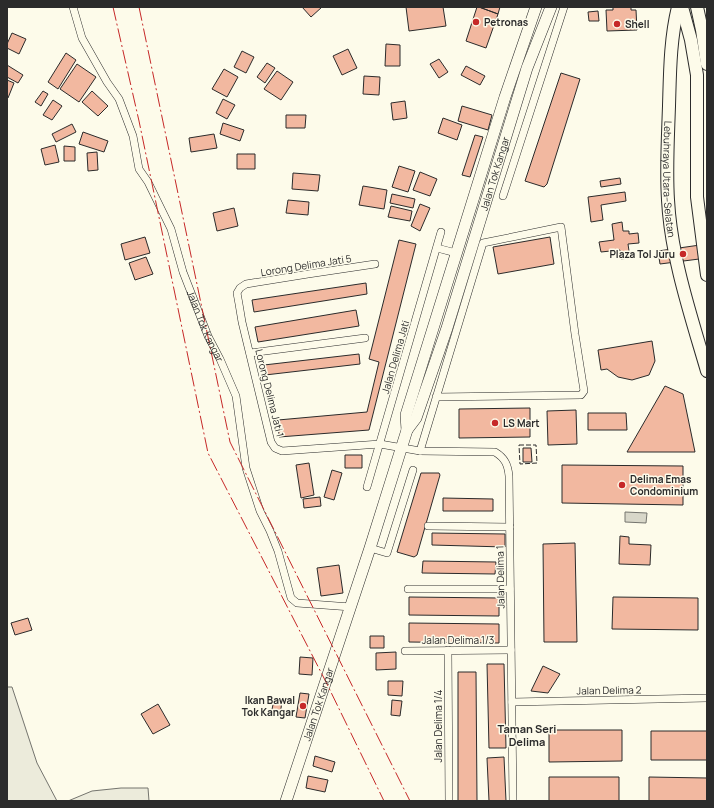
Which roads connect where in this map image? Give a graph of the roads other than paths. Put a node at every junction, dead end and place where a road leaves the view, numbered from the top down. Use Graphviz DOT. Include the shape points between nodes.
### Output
graph roads {
  1 [pos="73,7"];
  2 [pos="536,7"];
  3 [pos="551,7"];
  4 [pos="564,7"];
  5 [pos="678,7"];
  6 [pos="682,7"];
  7 [pos="697,7"];
  8 [pos="661,62"];
  9 [pos="707,64"];
  10 [pos="534,70"];
  11 [pos="670,73"];
  12 [pos="503,196"];
  13 [pos="441,232"];
  14 [pos="437,248"];
  15 [pos="456,253"];
  16 [pos="375,264"];
  17 [pos="707,275"];
  18 [pos="240,288"];
  19 [pos="451,329"];
  20 [pos="365,338"];
  21 [pos="250,353"];
  22 [pos="707,371"];
  23 [pos="436,397"];
  24 [pos="407,430"];
  25 [pos="380,444"];
  26 [pos="401,448"];
  27 [pos="420,451"];
  28 [pos="412,470"];
  29 [pos="367,487"];
  30 [pos="428,526"];
  31 [pos="510,527"];
  32 [pos="370,548"];
  33 [pos="408,589"];
  34 [pos="510,589"];
  35 [pos="351,607"];
  36 [pos="405,650"];
  37 [pos="448,650"];
  38 [pos="511,650"];
  39 [pos="707,698"];
  40 [pos="512,702"];
  41 [pos="286,801"];
  42 [pos="449,801"];
  43 [pos="513,801"];
  1 -- 35 [label="street, Jalan Tok Kangar" via="82,38 119,99 133,136 139,169 171,229 183,272 205,329 236,396 246,468 260,512 278,551 292,598 298,603"];
  2 -- 15 [label="main road, Jalan Tok Kangar"];
  3 -- 10 [label="main road, Jalan Tok Kangar"];
  4 -- 10 [label="street, Jalan Tok Kangar"];
  5 -- 11 [label="highway, Lebuhraya Utara–Selatan"];
  6 -- 17 [label="highway" via="697,75 697,198"];
  7 -- 9 [label="highway"];
  8 -- 11 [label="highway"];
  10 -- 12 [label="street, Jalan Tok Kangar"];
  10 -- 19 [label="main road, Jalan Tok Kangar"];
  11 -- 22 [label="highway, Lebuhraya Utara–Selatan" via="668,201 675,254"];
  13 -- 14 [label="street, Jalan Delima Jati"];
  14 -- 15 [label="street"];
  14 -- 25 [label="street, Jalan Delima Jati"];
  15 -- 24 [label="main road, Jalan Tok Kangar" via="406,415"];
  16 -- 18 [label="street, Lorong Delima Jati 5" via="246,284"];
  18 -- 21 [label="street, Lorong Delima Jati 1" via="237,293"];
  19 -- 23 [label="street"];
  19 -- 23 [label="street" via="483,243 561,227 583,393"];
  19 -- 24 [label="main road, Jalan Tok Kangar" via="416,418"];
  20 -- 21 [label="street"];
  21 -- 25 [label="street, Lorong Delima Jati 1" via="271,442 275,448 282,451"];
  23 -- 27 [label="street"];
  24 -- 26 [label="main road, Jalan Tok Kangar"];
  25 -- 26 [label="street, Lorong Delima Jati 1"];
  25 -- 29 [label="street, Jalan Delima Jati"];
  26 -- 27 [label="street, Jalan Delima 1"];
  26 -- 32 [label="main road, Jalan Tok Kangar"];
  27 -- 31 [label="street, Jalan Delima 1" via="495,452 503,457 508,468"];
  28 -- 32 [label="street" via="387,553"];
  30 -- 31 [label="street"];
  31 -- 34 [label="street, Jalan Delima 1"];
  32 -- 35 [label="main road, Jalan Tok Kangar"];
  33 -- 34 [label="street"];
  34 -- 38 [label="street, Jalan Delima 1"];
  35 -- 41 [label="main road, Jalan Tok Kangar"];
  36 -- 37 [label="street, Jalan Delima 1/3"];
  37 -- 38 [label="street, Jalan Delima 1/3"];
  37 -- 42 [label="street, Jalan Delima 1/4"];
  38 -- 40 [label="street, Jalan Delima 1"];
  39 -- 40 [label="street, Jalan Delima 2"];
  40 -- 43 [label="street, Jalan Delima 1"];
}
